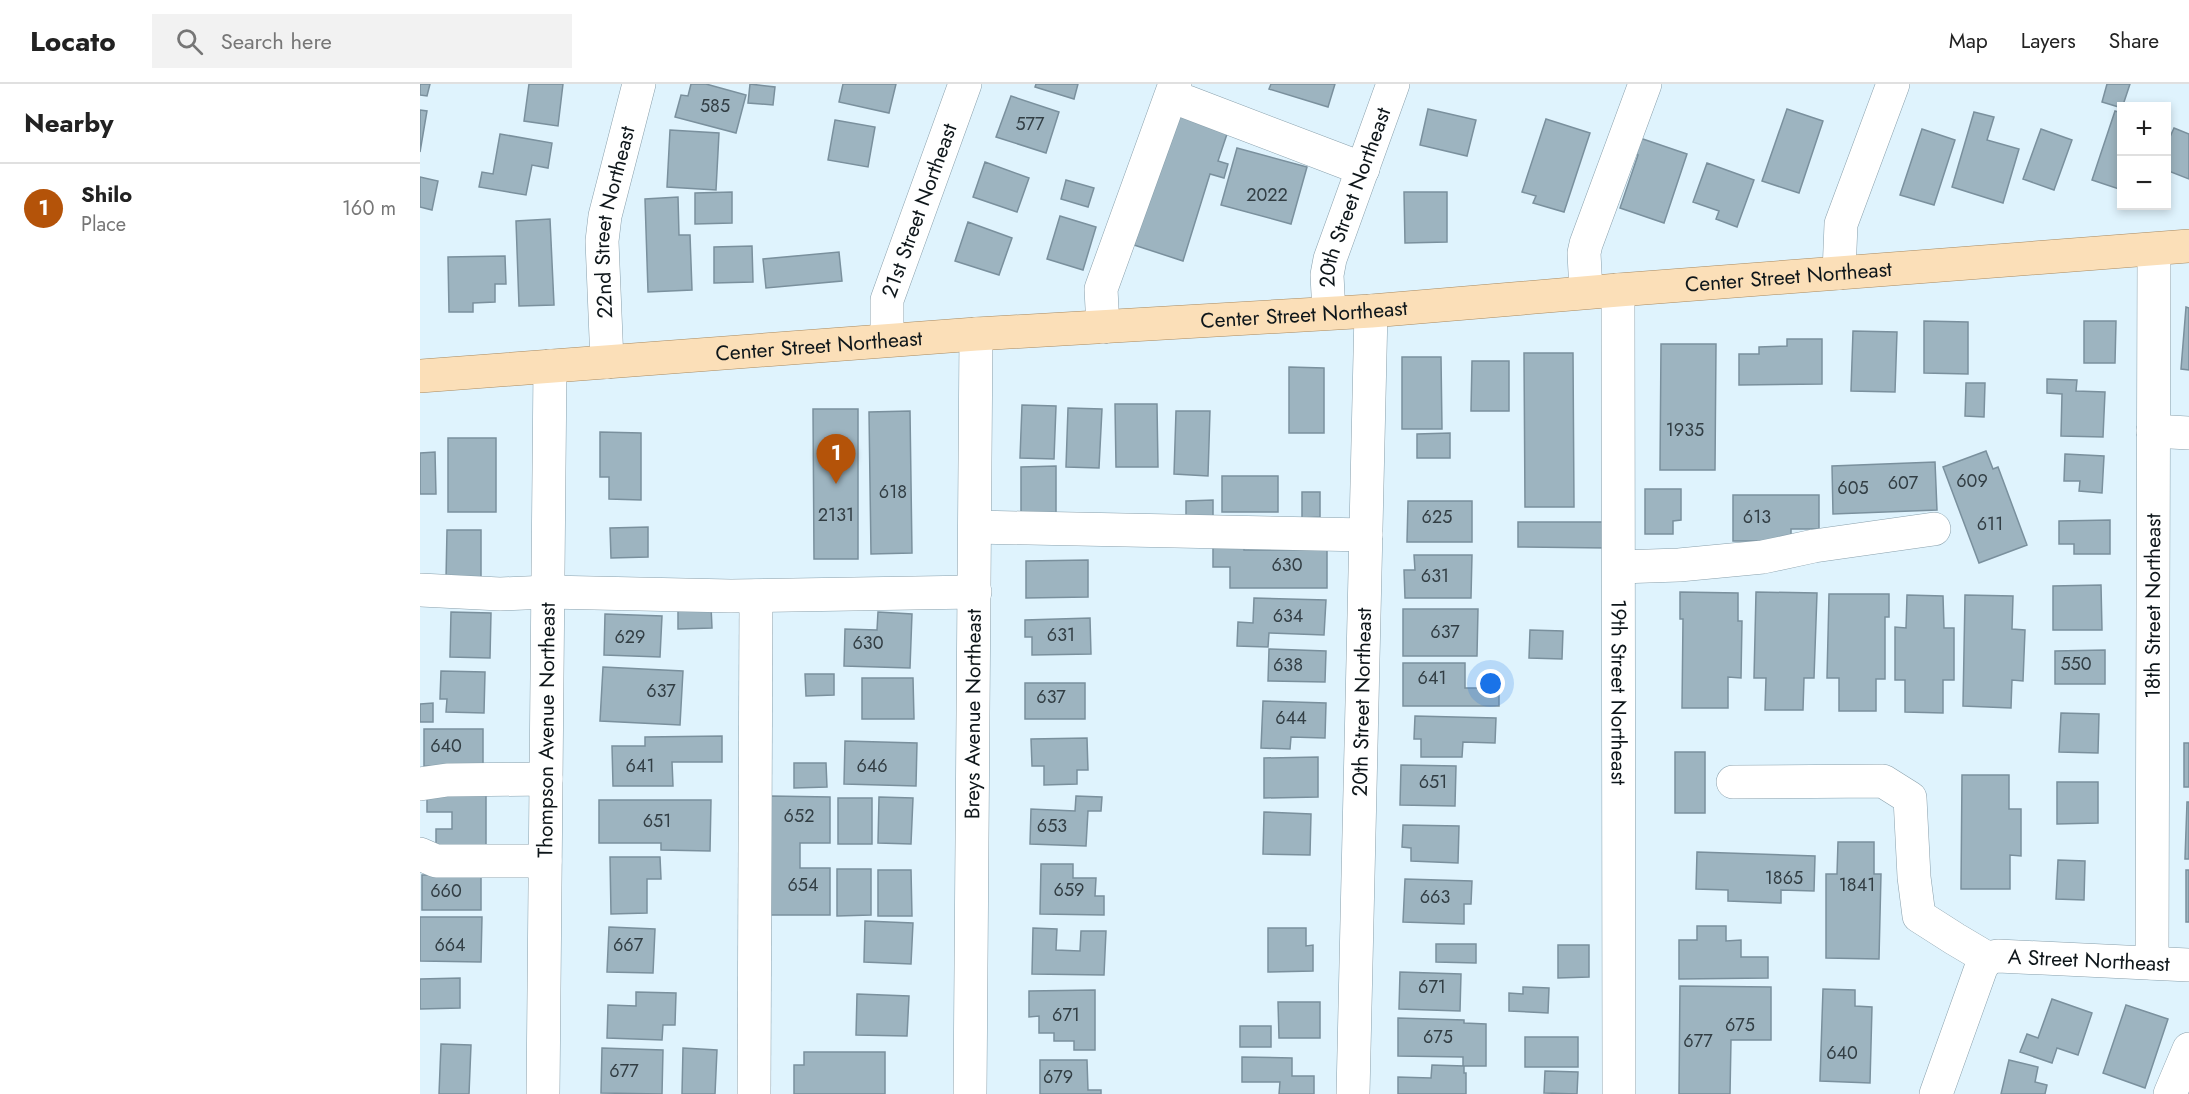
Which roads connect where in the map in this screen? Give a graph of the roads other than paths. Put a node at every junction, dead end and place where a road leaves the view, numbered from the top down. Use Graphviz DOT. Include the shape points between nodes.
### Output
graph roads {
  1 [pos="639,84"];
  2 [pos="965,84"];
  3 [pos="1393,84"];
  4 [pos="1645,84"];
  5 [pos="1893,84"];
  6 [pos="1181,93"];
  7 [pos="1363,169"];
  8 [pos="2189,246"];
  9 [pos="2154,250"];
  10 [pos="1839,273"];
  11 [pos="1618,290"];
  12 [pos="1586,292"];
  13 [pos="1371,311"];
  14 [pos="1329,313"];
  15 [pos="1102,327"];
  16 [pos="976,334"];
  17 [pos="887,340"];
  18 [pos="607,362"];
  19 [pos="550,366"];
  20 [pos="420,376"];
  21 [pos="2153,431"];
  22 [pos="2189,433"];
  23 [pos="975,527"];
  24 [pos="1934,529"];
  25 [pos="1366,535"];
  26 [pos="1619,567"];
  27 [pos="420,590"];
  28 [pos="548,592"];
  29 [pos="975,592"];
  30 [pos="756,596"];
  31 [pos="546,779"];
  32 [pos="1733,782"];
  33 [pos="420,784"];
  34 [pos="420,854"];
  35 [pos="545,861"];
  36 [pos="1987,958"];
  37 [pos="2152,963"];
  38 [pos="2189,965"];
  39 [pos="2189,1049"];
  40 [pos="543,1094"];
  41 [pos="754,1094"];
  42 [pos="970,1094"];
  43 [pos="1353,1094"];
  44 [pos="1619,1094"];
  45 [pos="1936,1094"];
  46 [pos="2170,1094"];
  1 -- 18 [label="street, 22nd Street Northeast" via="602,241"];
  2 -- 17 [label="street, 21st Street Northeast" via="887,300"];
  3 -- 7 [label="street, 20th Street Northeast"];
  4 -- 12 [label="street" via="1586,244"];
  5 -- 10 [label="street" via="1841,224"];
  6 -- 7 [label="street"];
  6 -- 15 [label="street" via="1101,289"];
  7 -- 14 [label="street, 20th Street Northeast" via="1330,259"];
  8 -- 9 [label="main road, Center Street Northeast"];
  9 -- 10 [label="main road, Center Street Northeast"];
  9 -- 21 [label="street, 18th Street Northeast"];
  10 -- 11 [label="main road, Center Street Northeast"];
  11 -- 12 [label="main road, Center Street Northeast"];
  11 -- 26 [label="street, 19th Street Northeast"];
  12 -- 13 [label="main road, Center Street Northeast"];
  13 -- 14 [label="main road, Center Street Northeast"];
  13 -- 25 [label="street, 20th Street Northeast"];
  14 -- 15 [label="main road, Center Street Northeast"];
  15 -- 16 [label="main road, Center Street Northeast"];
  16 -- 17 [label="main road, Center Street Northeast"];
  16 -- 23 [label="street, Breys Avenue Northeast"];
  17 -- 18 [label="main road, Center Street Northeast"];
  18 -- 19 [label="main road, Center Street Northeast"];
  19 -- 20 [label="main road, Center Street Northeast"];
  19 -- 28 [label="street, Thompson Avenue Northeast"];
  21 -- 22 [label="street"];
  21 -- 37 [label="street, 18th Street Northeast"];
  23 -- 25 [label="street"];
  23 -- 29 [label="street, Breys Avenue Northeast"];
  24 -- 26 [label="street" via="1763,557"];
  25 -- 43 [label="street, 20th Street Northeast"];
  26 -- 44 [label="street, 19th Street Northeast"];
  27 -- 28 [label="street"];
  28 -- 30 [label="street"];
  28 -- 31 [label="street, Thompson Avenue Northeast"];
  29 -- 30 [label="street"];
  29 -- 42 [label="street, Breys Avenue Northeast"];
  30 -- 41 [label="street"];
  31 -- 33 [label="street"];
  31 -- 35 [label="street, Thompson Avenue Northeast"];
  32 -- 36 [label="street" via="1884,781 1910,798 1919,916"];
  34 -- 35 [label="street" via="436,861"];
  35 -- 40 [label="street, Thompson Avenue Northeast"];
  36 -- 37 [label="street, A Street Northeast"];
  36 -- 45 [label="street"];
  37 -- 38 [label="street, A Street Northeast"];
  39 -- 46 [label="street"];
}
